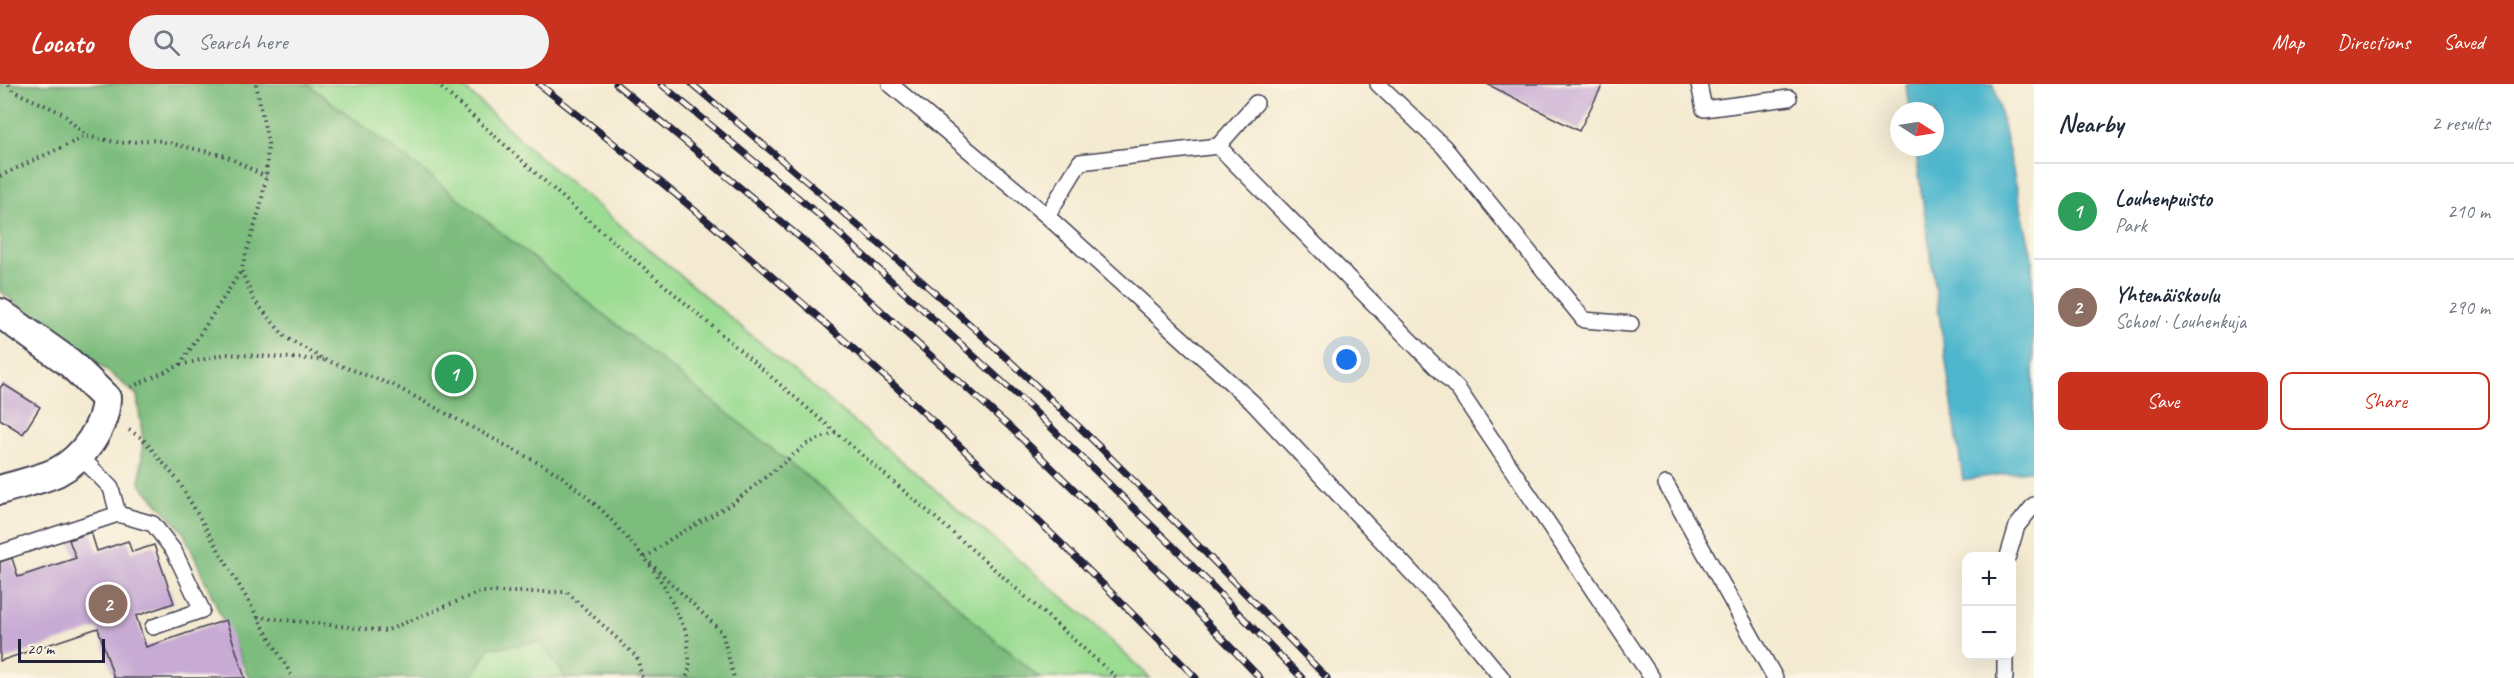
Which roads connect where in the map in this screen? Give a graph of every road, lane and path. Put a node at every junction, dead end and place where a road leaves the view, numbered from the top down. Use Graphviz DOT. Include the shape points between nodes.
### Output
graph roads {
  1 [pos="9,84"];
  2 [pos="256,84"];
  3 [pos="437,84"];
  4 [pos="890,84"];
  5 [pos="1378,84"];
  6 [pos="1699,84"];
  7 [pos="1789,98"];
  8 [pos="1256,103"];
  9 [pos="86,136"];
  10 [pos="1218,146"];
  11 [pos="0,176"];
  12 [pos="266,177"];
  13 [pos="1047,216"];
  14 [pos="241,270"];
  15 [pos="0,313"];
  16 [pos="1631,324"];
  17 [pos="325,360"];
  18 [pos="180,364"];
  19 [pos="106,406"];
  20 [pos="836,432"];
  21 [pos="86,447"];
  22 [pos="1666,484"];
  23 [pos="0,490"];
  24 [pos="2034,505"];
  25 [pos="118,514"];
  26 [pos="2009,552"];
  27 [pos="0,553"];
  28 [pos="645,558"];
  29 [pos="258,617"];
  30 [pos="153,627"];
  31 [pos="2005,660"];
  32 [pos="293,678"];
  33 [pos="642,678"];
  34 [pos="686,678"];
  35 [pos="734,678"];
  36 [pos="1117,678"];
  37 [pos="1502,678"];
  38 [pos="1652,678"];
  39 [pos="1775,678"];
  40 [pos="2005,678"];
  1 -- 9 [label="path" via="13,91 62,113"];
  2 -- 12 [label="path" via="268,143"];
  3 -- 20 [label="path" via="579,212"];
  4 -- 13 [label="lane"];
  5 -- 16 [label="lane" via="1444,147 1584,320"];
  6 -- 7 [label="lane" via="1704,110"];
  8 -- 10 [label="lane"];
  9 -- 11 [label="path"];
  9 -- 12 [label="path" via="121,143 156,140 226,156"];
  10 -- 13 [label="lane" via="1080,162"];
  10 -- 38 [label="lane" via="1458,390"];
  12 -- 14 [label="path"];
  13 -- 37 [label="lane" via="1252,402 1442,605"];
  14 -- 17 [label="path" via="254,300 285,337"];
  14 -- 18 [label="path"];
  15 -- 19 [label="street" via="70,363"];
  17 -- 18 [label="path" via="226,354"];
  17 -- 28 [label="path" via="393,385 560,474 602,510"];
  18 -- 19 [label="path"];
  19 -- 21 [label="street"];
  19 -- 29 [label="path" via="143,439 180,482"];
  20 -- 28 [label="path" via="807,444 733,502"];
  20 -- 36 [label="path"];
  21 -- 23 [label="street" via="57,472"];
  21 -- 25 [label="lane" via="111,488"];
  22 -- 39 [label="lane"];
  24 -- 26 [label="lane" via="2017,526"];
  25 -- 27 [label="lane"];
  25 -- 30 [label="lane" via="153,524 174,551 202,610"];
  28 -- 34 [label="path" via="665,587 687,634 690,668"];
  28 -- 35 [label="path" via="722,632"];
  29 -- 32 [label="path"];
  29 -- 33 [label="path" via="385,632 480,592 567,592 637,657"];
  31 -- 40 [label="lane"];
}
